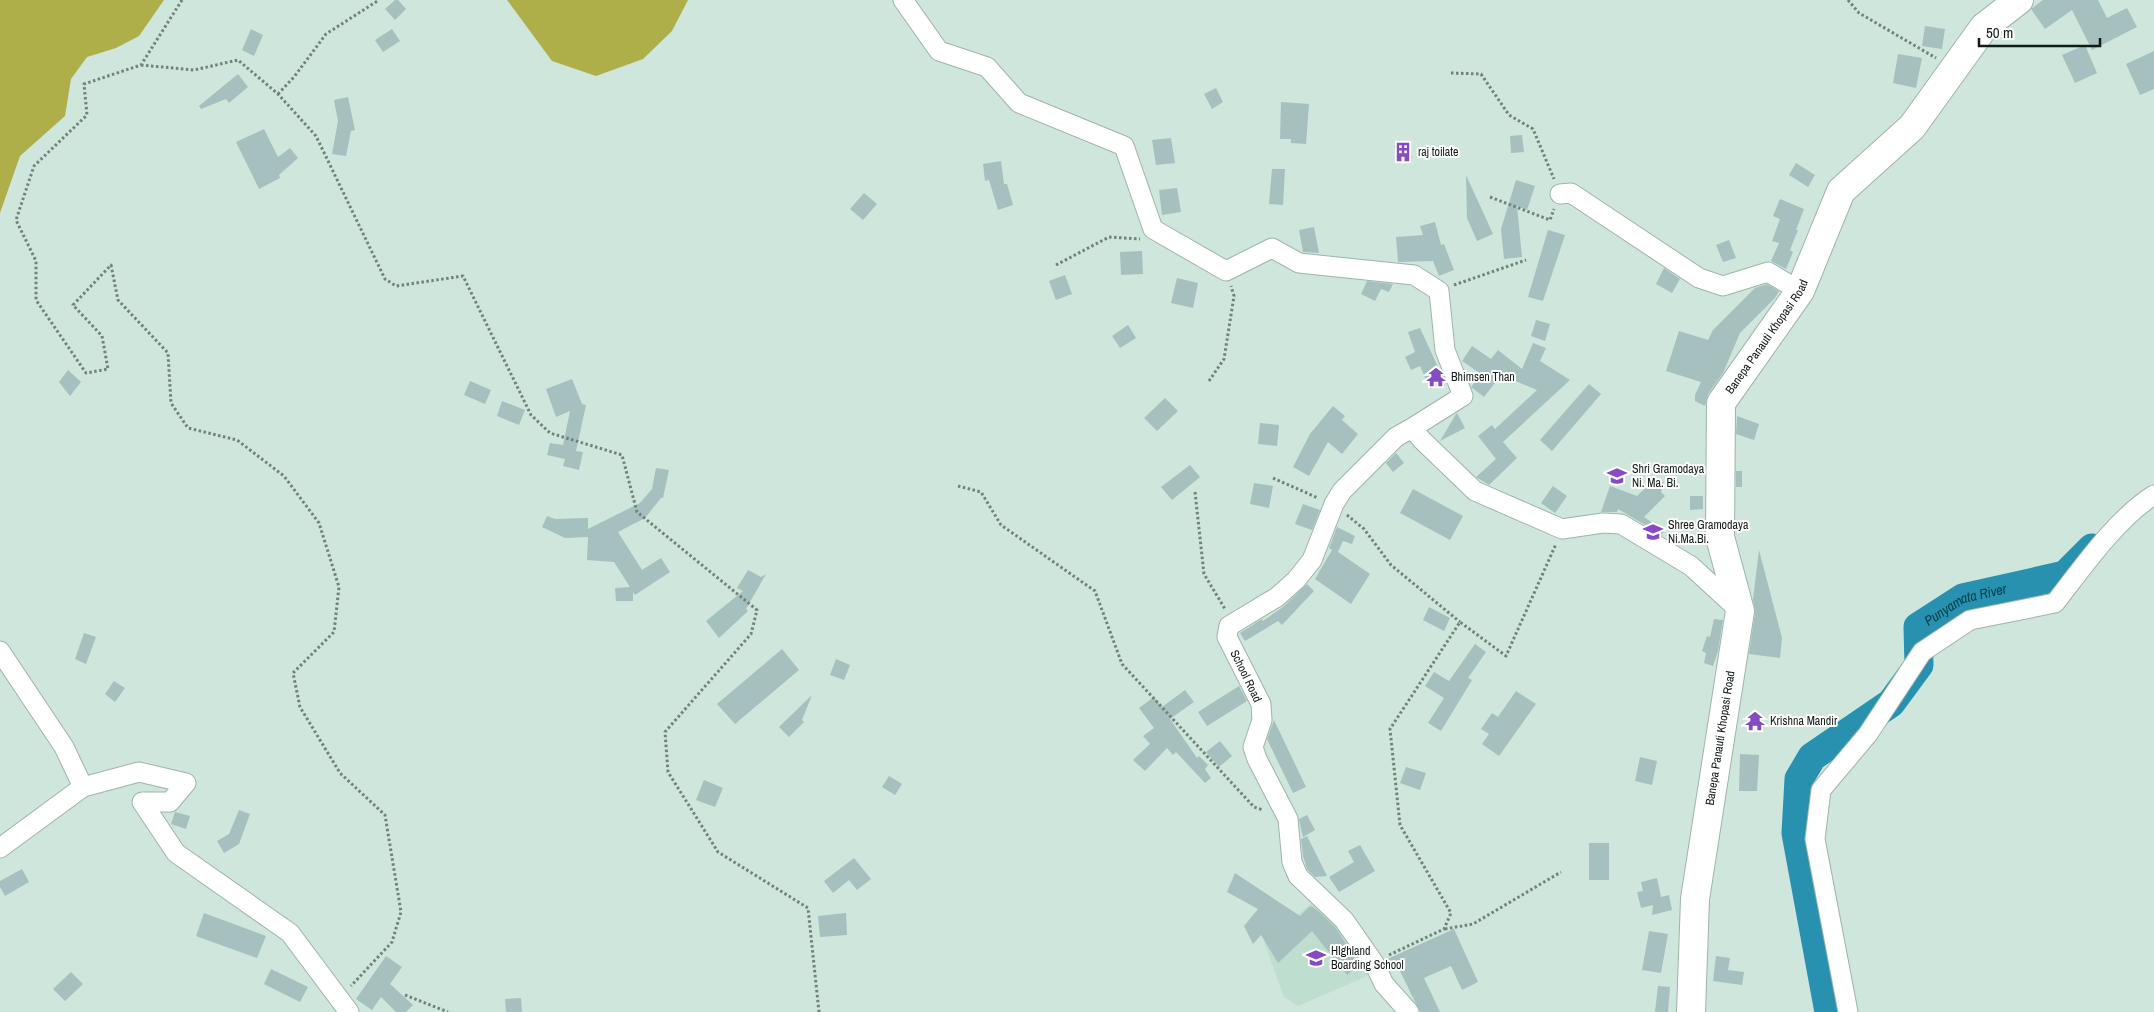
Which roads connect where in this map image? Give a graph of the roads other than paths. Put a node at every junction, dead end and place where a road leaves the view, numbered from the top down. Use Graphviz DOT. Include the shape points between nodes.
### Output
graph roads {
  1 [pos="903,0"];
  2 [pos="2019,0"];
  3 [pos="1560,194"];
  4 [pos="1800,292"];
  5 [pos="1412,428"];
  6 [pos="2154,495"];
  7 [pos="1740,611"];
  8 [pos="0,651"];
  9 [pos="83,787"];
  10 [pos="0,848"];
  11 [pos="345,1004"];
  12 [pos="1409,1012"];
  13 [pos="1691,1012"];
  14 [pos="1848,1012"];
  1 -- 5 [label="street" via="939,51 987,68 1019,102 1124,146 1153,229 1226,271 1272,248 1299,263 1414,274 1439,291 1445,350 1464,396"];
  2 -- 4 [label="main road, Banepa Panauti Khopasi Road" via="1984,27 1912,127 1841,191"];
  3 -- 4 [label="street" via="1571,193 1698,278 1723,286 1768,272"];
  4 -- 7 [label="main road, Banepa Panauti Khopasi Road" via="1721,403 1720,537"];
  5 -- 7 [label="street" via="1475,491 1562,529 1603,523 1621,524 1691,566"];
  5 -- 12 [label="street, School Road" via="1396,437 1342,491 1312,560 1296,580 1277,597 1229,626 1228,637 1261,704 1262,720 1253,747 1288,819 1292,862 1298,876 1344,920 1374,963 1384,984"];
  6 -- 14 [label="street" via="2143,502 2094,552 2056,604 1970,620 1922,652 1868,734 1821,790 1815,839"];
  7 -- 13 [label="main road, Banepa Panauti Khopasi Road" via="1695,899"];
  8 -- 9 [label="street" via="64,747"];
  9 -- 10 [label="street"];
  9 -- 11 [label="street" via="139,772 186,783 170,802 142,802 176,853 290,933"];
}
